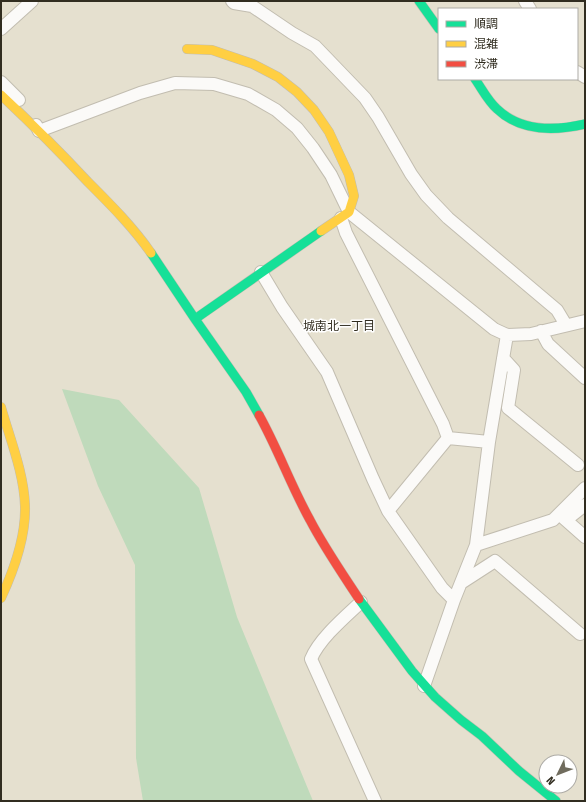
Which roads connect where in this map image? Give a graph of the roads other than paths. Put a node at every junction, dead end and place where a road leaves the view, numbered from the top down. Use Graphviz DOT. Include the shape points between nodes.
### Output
graph roads {
  1 [pos="32,1"];
  2 [pos="232,1"];
  3 [pos="419,1"];
  4 [pos="438,28"];
  5 [pos="1,29"];
  6 [pos="187,49"];
  7 [pos="476,80"];
  8 [pos="1,82"];
  9 [pos="1,95"];
  10 [pos="585,124"];
  11 [pos="39,131"];
  12 [pos="345,215"];
  13 [pos="261,272"];
  14 [pos="195,319"];
  15 [pos="585,321"];
  16 [pos="566,325"];
  17 [pos="540,332"];
  18 [pos="507,335"];
  19 [pos="503,358"];
  20 [pos="585,378"];
  21 [pos="1,407"];
  22 [pos="448,438"];
  23 [pos="489,442"];
  24 [pos="578,464"];
  25 [pos="585,488"];
  26 [pos="585,505"];
  27 [pos="388,511"];
  28 [pos="562,517"];
  29 [pos="585,538"];
  30 [pos="476,545"];
  31 [pos="461,583"];
  32 [pos="1,598"];
  33 [pos="454,600"];
  34 [pos="361,602"];
  35 [pos="580,634"];
  36 [pos="424,686"];
  37 [pos="375,801"];
  38 [pos="556,801"];
  1 -- 5 [label="street"];
  2 -- 16 [label="street" via="252,6 315,46 365,98 426,195 448,218 557,310"];
  3 -- 4 [label="street"];
  6 -- 12 [label="street" via="212,50 253,64 278,77 297,92 314,110 329,132 349,175 354,196"];
  7 -- 10 [label="street" via="497,108 523,124 535,128 570,128"];
  8 -- 11 [label="street" via="25,106"];
  9 -- 11 [label="street"];
  11 -- 12 [label="street" via="175,83 214,84 248,94 276,110 297,128 330,175"];
  11 -- 14 [label="street" via="135,231"];
  12 -- 13 [label="street"];
  12 -- 18 [label="street" via="494,328"];
  12 -- 22 [label="street" via="346,233 444,424"];
  13 -- 14 [label="street"];
  13 -- 27 [label="street" via="327,372"];
  14 -- 34 [label="street" via="246,392 269,433 309,519"];
  15 -- 16 [label="street"];
  16 -- 17 [label="street"];
  17 -- 18 [label="street"];
  17 -- 20 [label="street" via="548,344"];
  18 -- 19 [label="street"];
  19 -- 23 [label="street"];
  19 -- 24 [label="street" via="514,370 508,408"];
  21 -- 32 [label="street" via="21,476 25,506 21,542"];
  22 -- 23 [label="street"];
  22 -- 27 [label="street"];
  23 -- 30 [label="street"];
  25 -- 28 [label="street"];
  26 -- 28 [label="street"];
  27 -- 33 [label="street" via="442,588"];
  28 -- 29 [label="street"];
  28 -- 30 [label="street"];
  30 -- 31 [label="street"];
  31 -- 33 [label="street"];
  31 -- 35 [label="street" via="495,561"];
  33 -- 36 [label="street"];
  34 -- 36 [label="street"];
  34 -- 37 [label="street" via="328,635 314,651 311,659"];
  36 -- 38 [label="street"];
}
